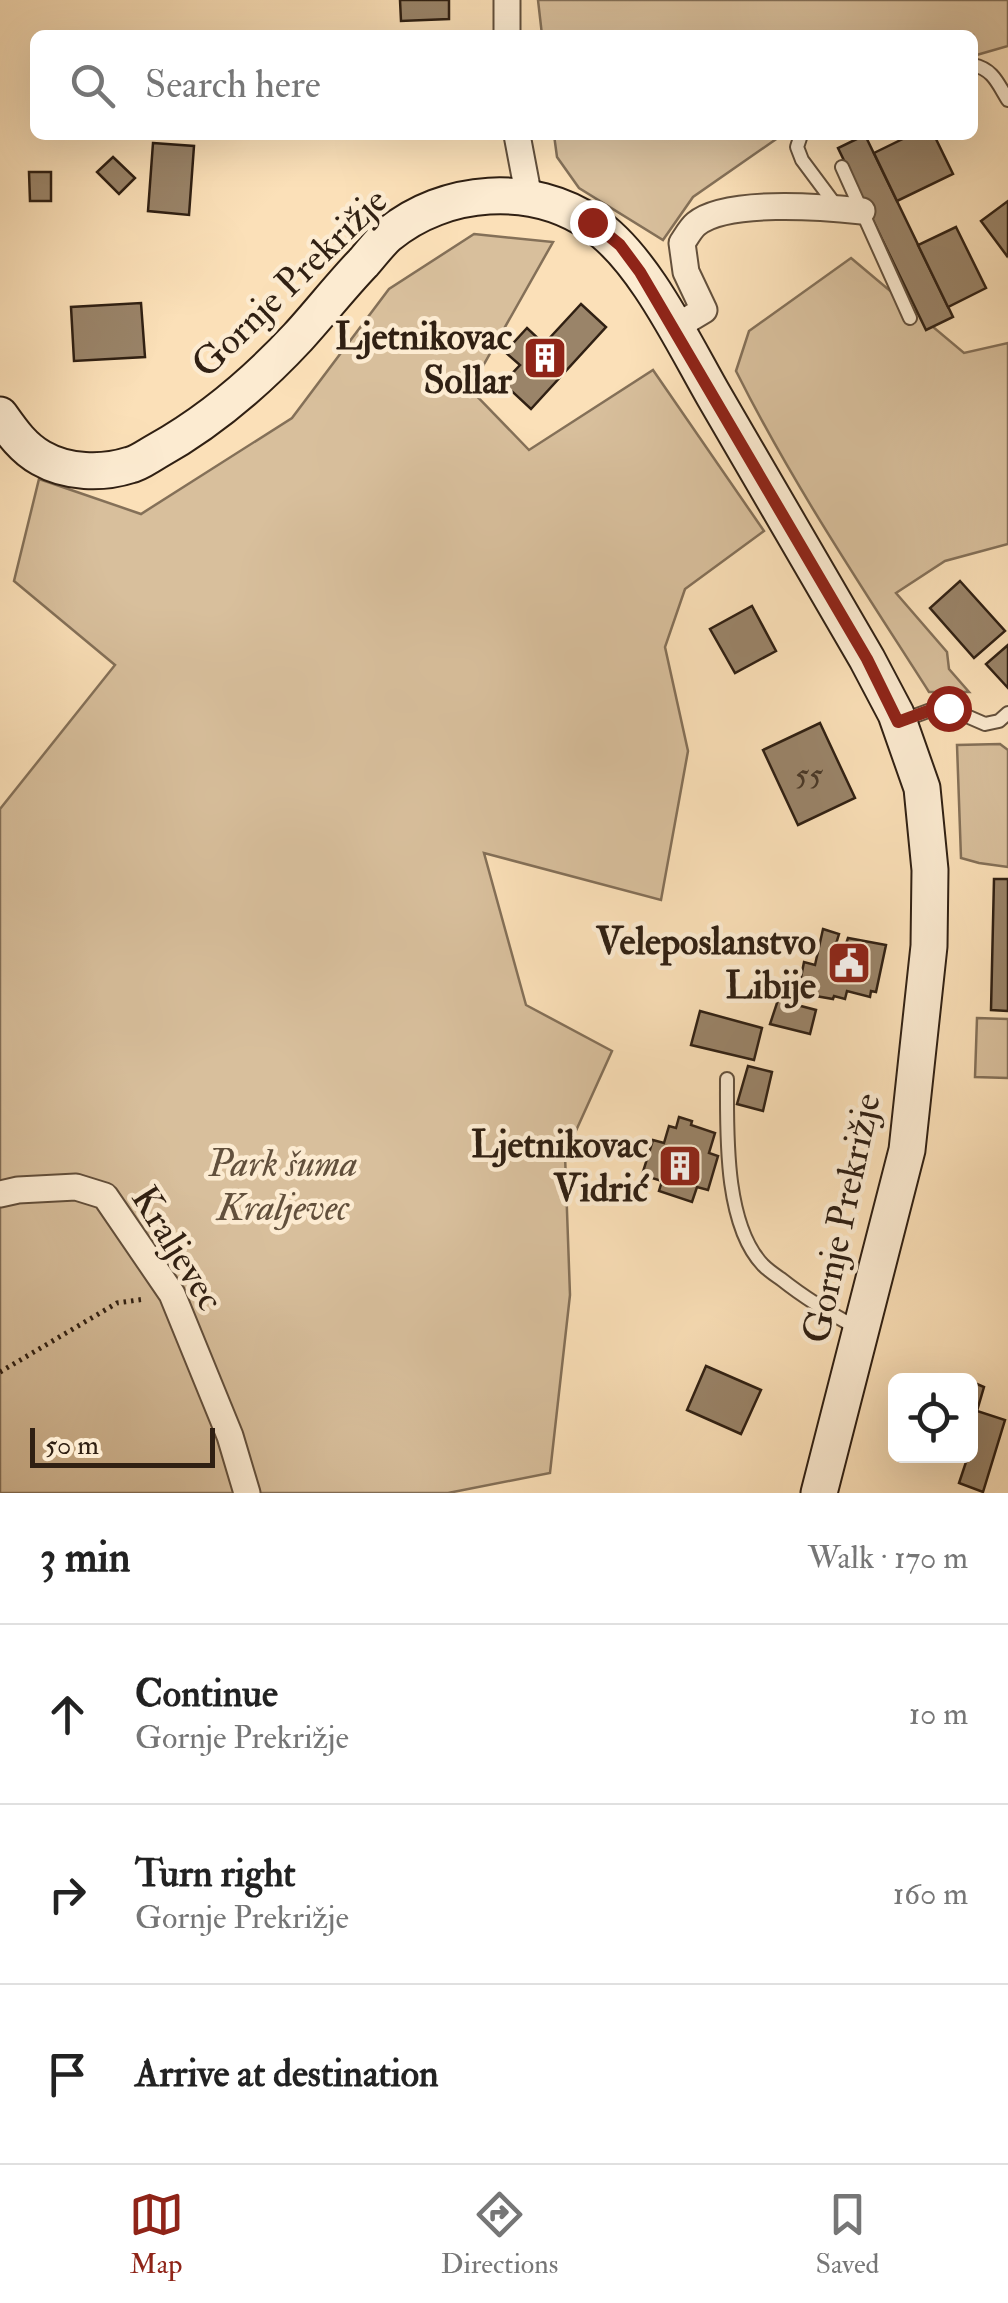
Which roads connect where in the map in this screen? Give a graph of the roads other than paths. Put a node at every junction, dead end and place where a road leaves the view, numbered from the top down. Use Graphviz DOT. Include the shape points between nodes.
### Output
graph roads {
  1 [pos="506,0"];
  2 [pos="506,30"];
  3 [pos="978,67"];
  4 [pos="1008,100"];
  5 [pos="518,140"];
  6 [pos="800,140"];
  7 [pos="842,168"];
  8 [pos="529,198"];
  9 [pos="850,210"];
  10 [pos="910,318"];
  11 [pos="674,328"];
  12 [pos="0,415"];
  13 [pos="1008,714"];
  14 [pos="898,722"];
  15 [pos="727,1080"];
  16 [pos="0,1194"];
  17 [pos="861,1330"];
  18 [pos="247,1493"];
  19 [pos="819,1493"];
  1 -- 2 [label="street"];
  3 -- 4 [label="lane" via="994,76"];
  5 -- 8 [label="street"];
  6 -- 9 [label="lane" via="802,160"];
  7 -- 9 [label="lane"];
  8 -- 11 [label="street, Gornje Prekrižje" via="592,222 620,245"];
  8 -- 12 [label="street, Gornje Prekrižje" via="504,194 452,202 388,235 238,395 132,465 96,471 42,459"];
  9 -- 10 [label="lane"];
  9 -- 11 [label="street" via="724,210 696,224 682,243 686,272 704,310"];
  11 -- 14 [label="street, Gornje Prekrižje"];
  13 -- 14 [label="lane" via="986,724 939,708"];
  14 -- 17 [label="street, Gornje Prekrižje" via="922,788 929,946 907,1150"];
  15 -- 17 [label="lane" via="736,1218 746,1240 762,1265"];
  16 -- 18 [label="street, Kraljevec" via="76,1188 105,1196 172,1294"];
  17 -- 19 [label="street, Gornje Prekrižje"];
}
